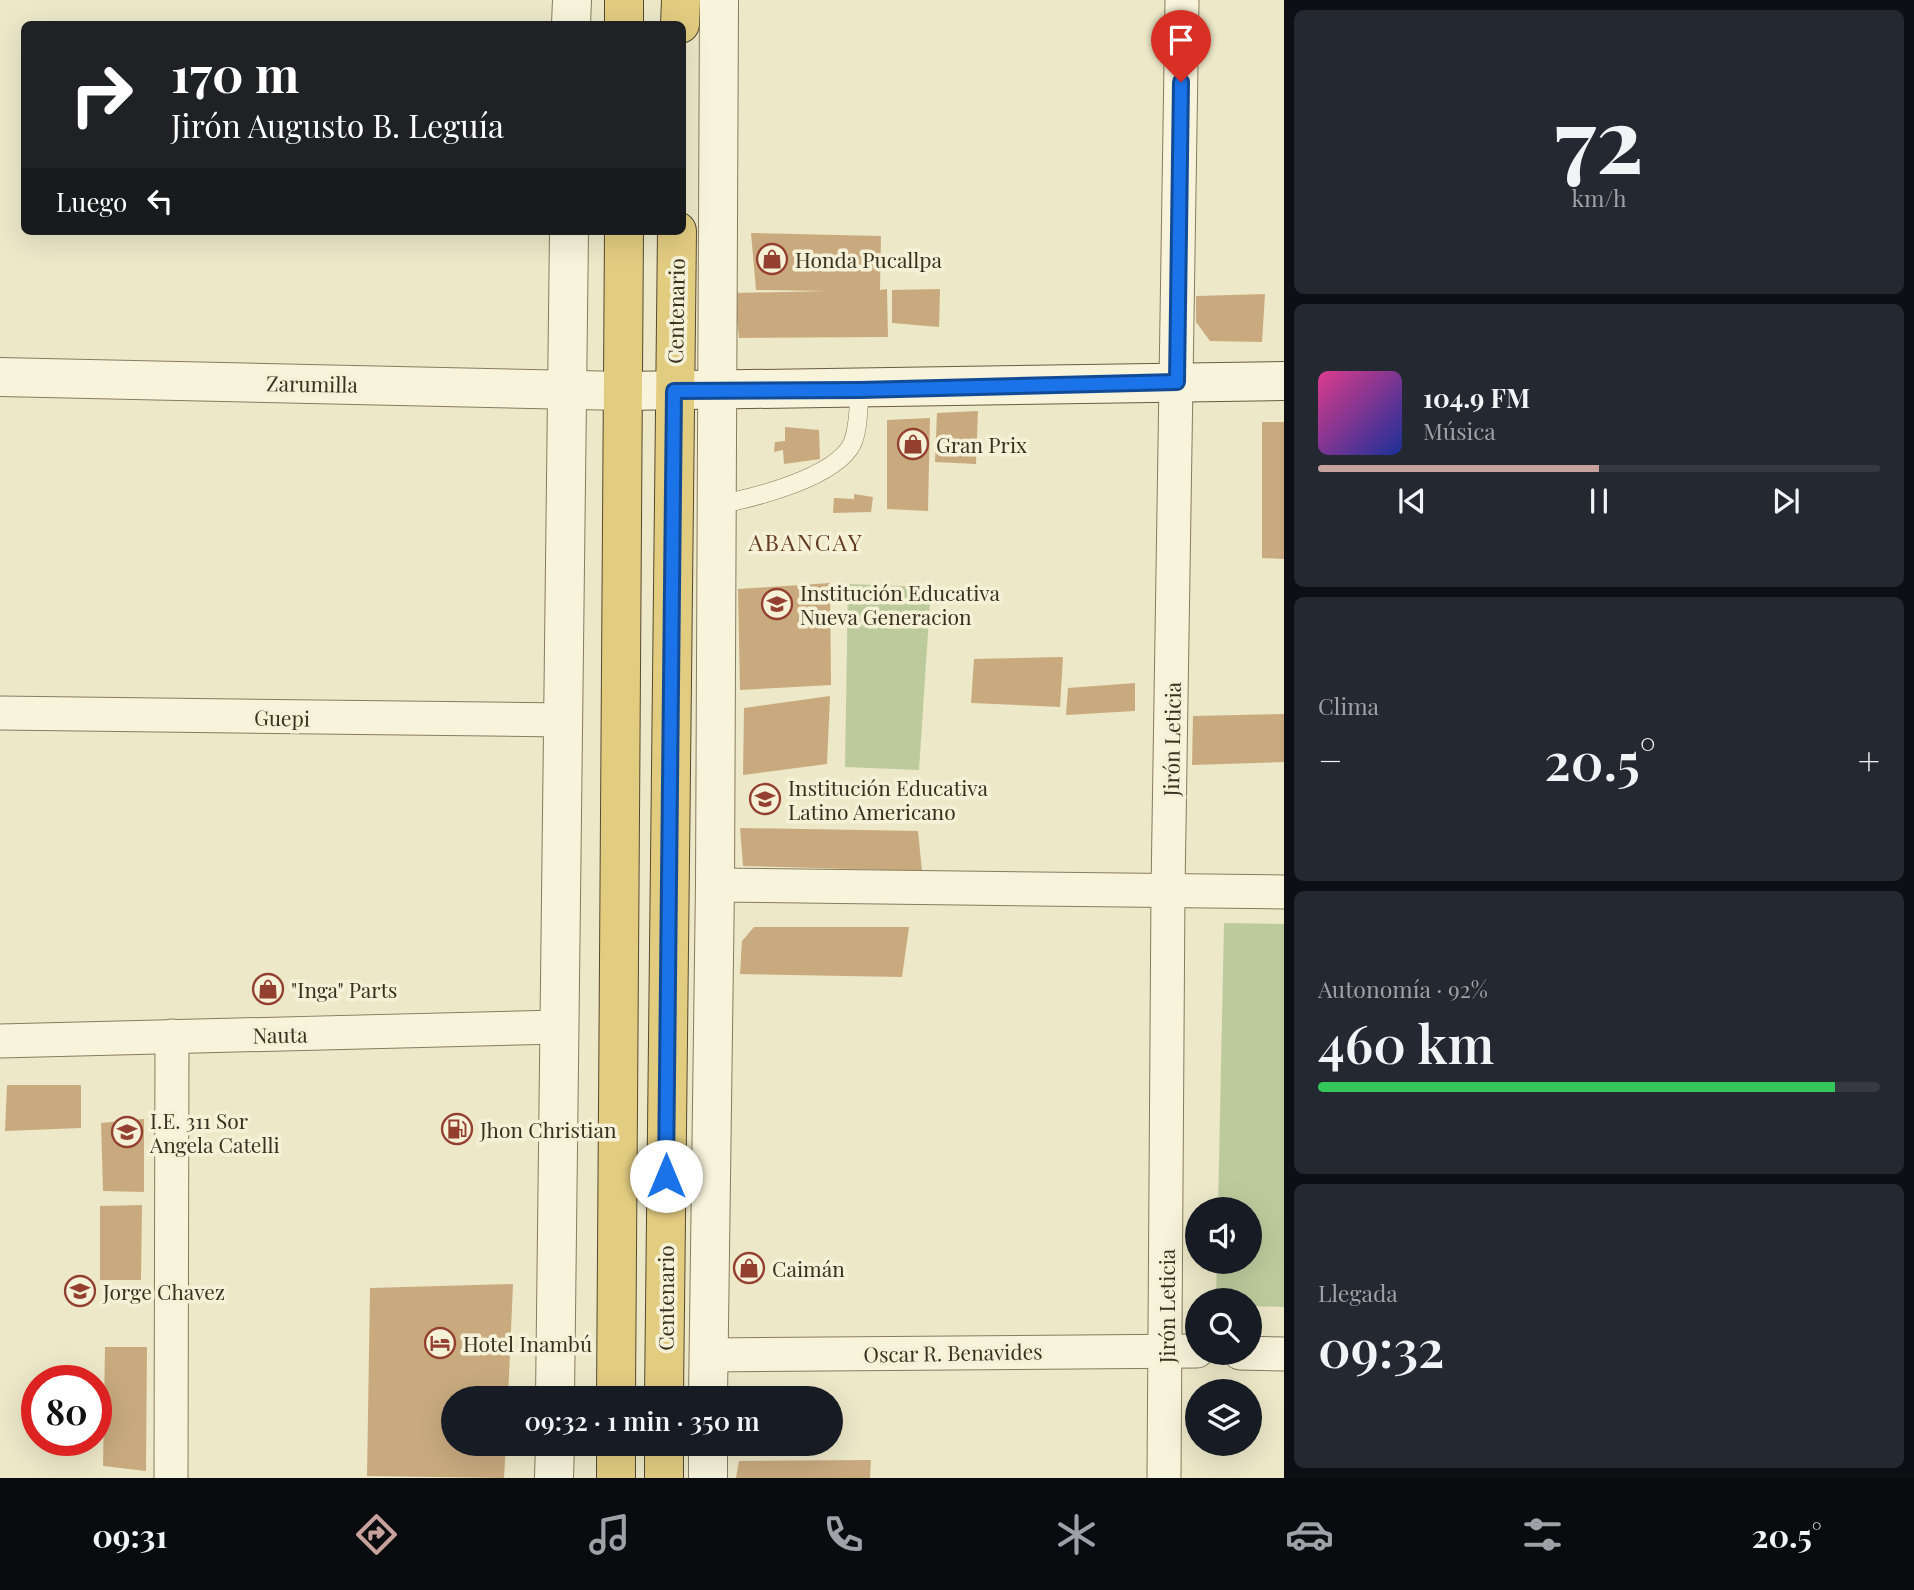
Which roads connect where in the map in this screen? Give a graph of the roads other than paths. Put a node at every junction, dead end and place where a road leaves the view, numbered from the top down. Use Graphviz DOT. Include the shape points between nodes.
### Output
graph roads {
  1 [pos="572,0"];
  2 [pos="624,0"];
  3 [pos="681,0"];
  4 [pos="719,0"];
  5 [pos="1182,0"];
  6 [pos="571,21"];
  7 [pos="624,21"];
  8 [pos="680,21"];
  9 [pos="569,235"];
  10 [pos="624,235"];
  11 [pos="677,235"];
  12 [pos="0,377"];
  13 [pos="1284,381"];
  14 [pos="1177,382"];
  15 [pos="567,388"];
  16 [pos="717,390"];
  17 [pos="860,390"];
  18 [pos="623,391"];
  19 [pos="674,391"];
  20 [pos="717,505"];
  21 [pos="0,713"];
  22 [pos="563,720"];
  23 [pos="715,885"];
  24 [pos="1168,890"];
  25 [pos="1284,892"];
  26 [pos="560,1027"];
  27 [pos="172,1036"];
  28 [pos="0,1041"];
  29 [pos="1182,1351"];
  30 [pos="1262,1354"];
  31 [pos="1284,1354"];
  32 [pos="708,1355"];
  33 [pos="555,1386"];
  34 [pos="616,1386"];
  35 [pos="664,1386"];
  36 [pos="708,1386"];
  37 [pos="555,1456"];
  38 [pos="616,1456"];
  39 [pos="664,1456"];
  40 [pos="708,1456"];
  41 [pos="171,1478"];
  42 [pos="554,1478"];
  43 [pos="616,1478"];
  44 [pos="664,1478"];
  45 [pos="708,1478"];
  46 [pos="1164,1478"];
  1 -- 6 [label="street"];
  2 -- 7 [label="highway"];
  3 -- 8 [label="highway"];
  4 -- 16 [label="street"];
  5 -- 14 [label="street, Jirón Leticia"];
  9 -- 15 [label="street"];
  10 -- 18 [label="highway"];
  11 -- 19 [label="highway, Centenario"];
  12 -- 15 [label="street, Zarumilla"];
  13 -- 14 [label="street, Zarumilla"];
  14 -- 17 [label="street, Zarumilla"];
  14 -- 24 [label="street, Jirón Leticia"];
  15 -- 18 [label="street, Zarumilla"];
  15 -- 22 [label="street"];
  16 -- 17 [label="street, Zarumilla"];
  16 -- 19 [label="street, Zarumilla"];
  16 -- 20 [label="street"];
  17 -- 20 [label="lane" via="853,441 840,461 791,484"];
  18 -- 19 [label="street, Zarumilla"];
  18 -- 34 [label="highway"];
  19 -- 35 [label="highway, Centenario"];
  20 -- 23 [label="street"];
  21 -- 22 [label="street, Guepi"];
  22 -- 26 [label="street"];
  23 -- 24 [label="street"];
  23 -- 32 [label="street"];
  24 -- 25 [label="street"];
  24 -- 29 [label="street, Jirón Leticia"];
  26 -- 27 [label="street, Nauta"];
  26 -- 33 [label="street"];
  27 -- 28 [label="street, Nauta"];
  27 -- 41 [label="street"];
  29 -- 32 [label="street, Oscar R. Benavides"];
  29 -- 46 [label="street, Jirón Leticia"];
  30 -- 31 [label="street"];
  32 -- 36 [label="street"];
  37 -- 42 [label="street"];
  38 -- 43 [label="highway"];
  39 -- 44 [label="highway"];
  40 -- 45 [label="street"];
}
